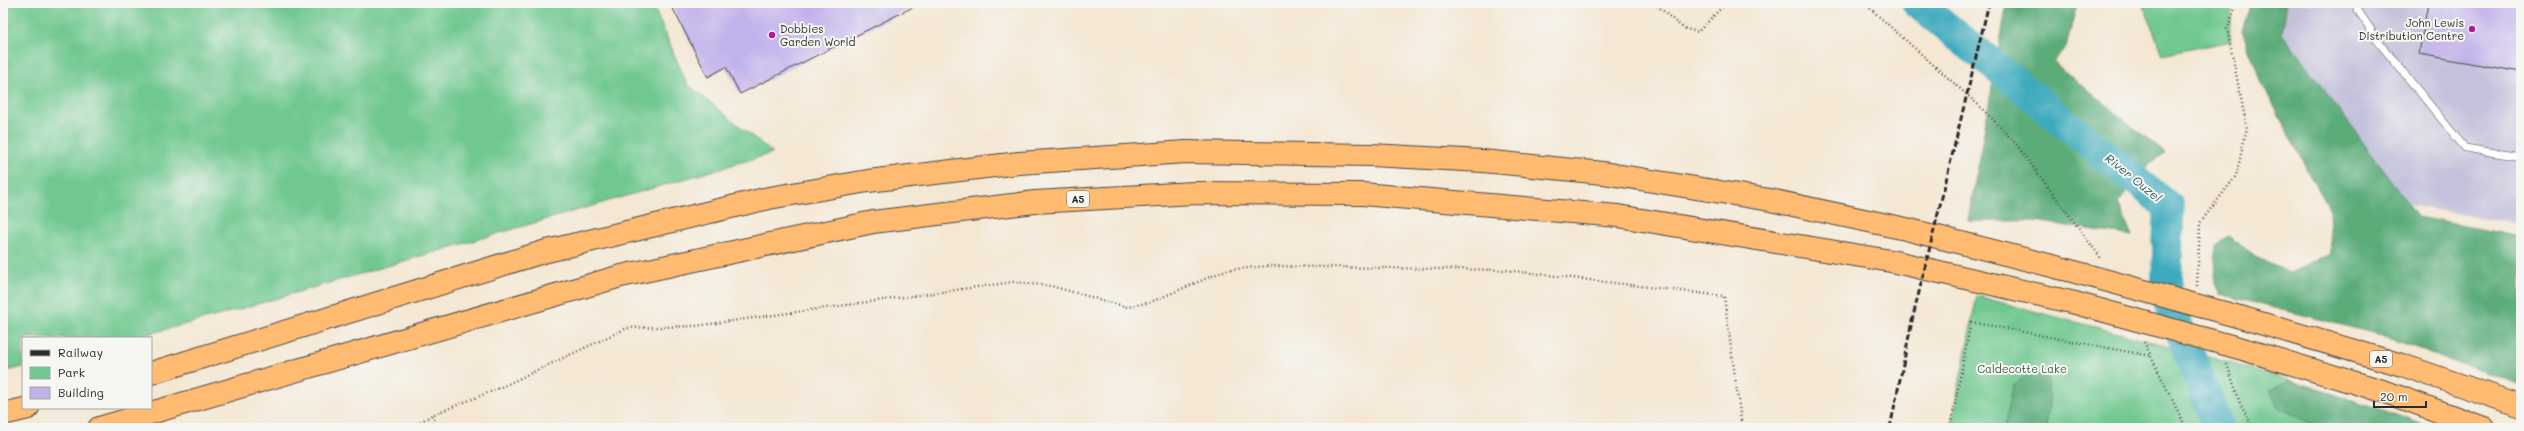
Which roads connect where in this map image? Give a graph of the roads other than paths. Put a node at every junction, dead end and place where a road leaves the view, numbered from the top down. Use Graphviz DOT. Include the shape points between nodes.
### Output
graph roads {
  1 [pos="2358,3"];
  2 [pos="2521,157"];
  3 [pos="152,372"];
  4 [pos="2521,406"];
  5 [pos="24,409"];
  6 [pos="3,414"];
  7 [pos="99,428"];
  8 [pos="2484,428"];
  1 -- 2 [label="lane" via="2357,9 2381,45 2465,148"];
  3 -- 4 [label="highway, A5, bridge" via="543,252 769,198 868,181 1019,163 1178,153 1371,155 1483,161 1603,173 1770,200 1906,228 2240,317 2402,365"];
  5 -- 6 [label="highway"];
  7 -- 8 [label="highway, A5, bridge" via="621,276 873,222 1035,202 1194,193 1362,194 1618,216 1891,261 2075,303 2246,350 2386,392"];
}
